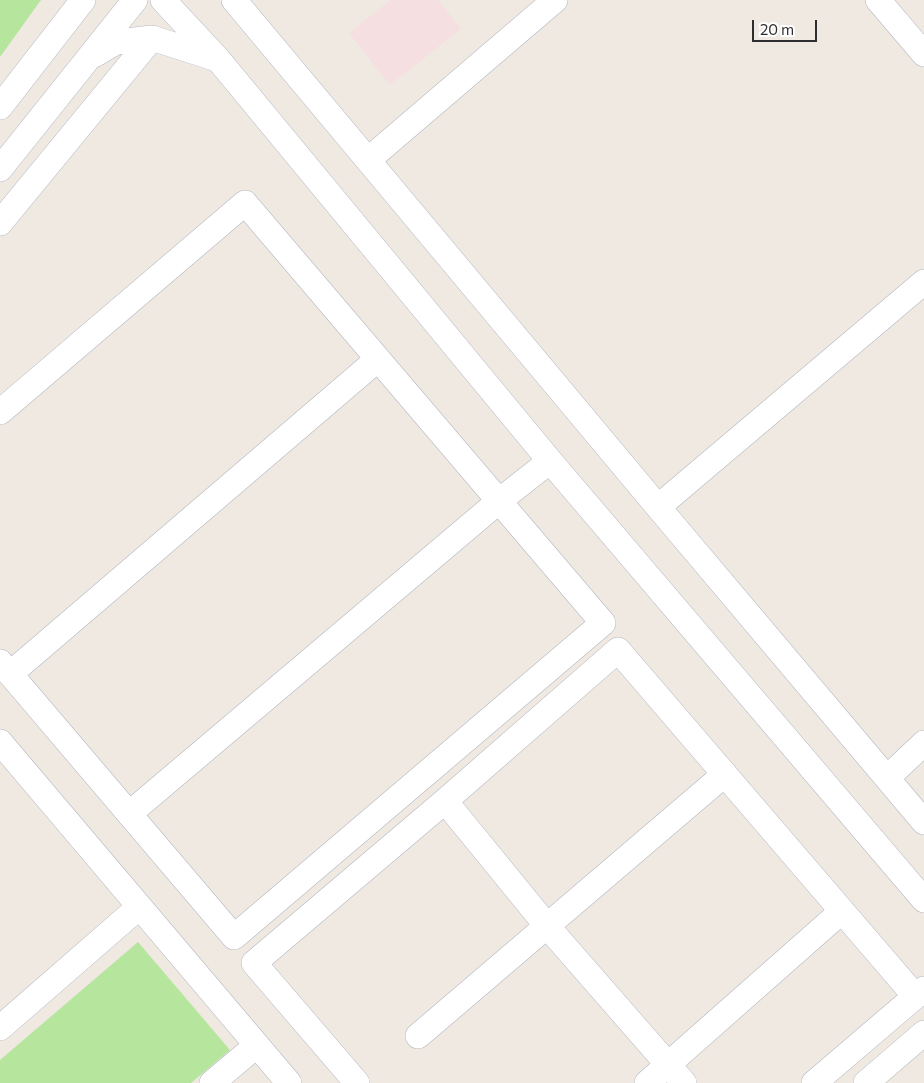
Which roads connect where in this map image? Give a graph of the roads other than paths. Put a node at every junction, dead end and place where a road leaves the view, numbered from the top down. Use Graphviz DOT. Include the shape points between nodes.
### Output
graph roads {
  1 [pos="83,0"];
  2 [pos="135,0"];
  3 [pos="163,0"];
  4 [pos="555,0"];
  5 [pos="878,0"];
  6 [pos="237,3"];
  7 [pos="152,38"];
  8 [pos="924,54"];
  9 [pos="217,58"];
  10 [pos="86,60"];
  11 [pos="0,107"];
  12 [pos="368,160"];
  13 [pos="0,169"];
  14 [pos="0,223"];
  15 [pos="924,282"];
  16 [pos="378,359"];
  17 [pos="0,412"];
  18 [pos="550,461"];
  19 [pos="499,501"];
  20 [pos="658,507"];
  21 [pos="5,668"];
  22 [pos="0,742"];
  23 [pos="924,743"];
  24 [pos="725,774"];
  25 [pos="887,778"];
  26 [pos="445,801"];
  27 [pos="129,814"];
  28 [pos="924,822"];
  29 [pos="924,900"];
  30 [pos="139,906"];
  31 [pos="842,911"];
  32 [pos="547,926"];
  33 [pos="920,993"];
  34 [pos="2,1024"];
  35 [pos="924,1033"];
  36 [pos="418,1036"];
  37 [pos="257,1045"];
  38 [pos="676,1074"];
  39 [pos="212,1083"];
  40 [pos="289,1083"];
  41 [pos="357,1083"];
  42 [pos="647,1083"];
  43 [pos="814,1083"];
  44 [pos="866,1083"];
  1 -- 11 [label="street"];
  2 -- 10 [label="street"];
  3 -- 9 [label="street"];
  4 -- 12 [label="street"];
  5 -- 8 [label="street"];
  6 -- 12 [label="street"];
  7 -- 9 [label="street"];
  7 -- 10 [label="street" via="116,42"];
  7 -- 14 [label="street"];
  9 -- 18 [label="street"];
  10 -- 13 [label="street"];
  12 -- 20 [label="street"];
  15 -- 20 [label="street"];
  16 -- 17 [label="street" via="245,203"];
  16 -- 19 [label="street"];
  16 -- 21 [label="street"];
  18 -- 19 [label="street"];
  18 -- 29 [label="street"];
  19 -- 27 [label="street"];
  19 -- 27 [label="street" via="603,623 234,937"];
  20 -- 25 [label="street"];
  21 -- 27 [label="street"];
  22 -- 30 [label="street"];
  23 -- 25 [label="street"];
  24 -- 26 [label="street" via="618,650"];
  24 -- 31 [label="street"];
  24 -- 32 [label="street"];
  25 -- 28 [label="street"];
  26 -- 32 [label="street"];
  26 -- 41 [label="street" via="254,963"];
  30 -- 34 [label="street"];
  30 -- 37 [label="street"];
  31 -- 33 [label="street"];
  31 -- 38 [label="street"];
  32 -- 36 [label="street"];
  32 -- 38 [label="street"];
  33 -- 43 [label="street"];
  35 -- 44 [label="street"];
  37 -- 39 [label="street"];
  37 -- 40 [label="street"];
  38 -- 42 [label="street"];
}
